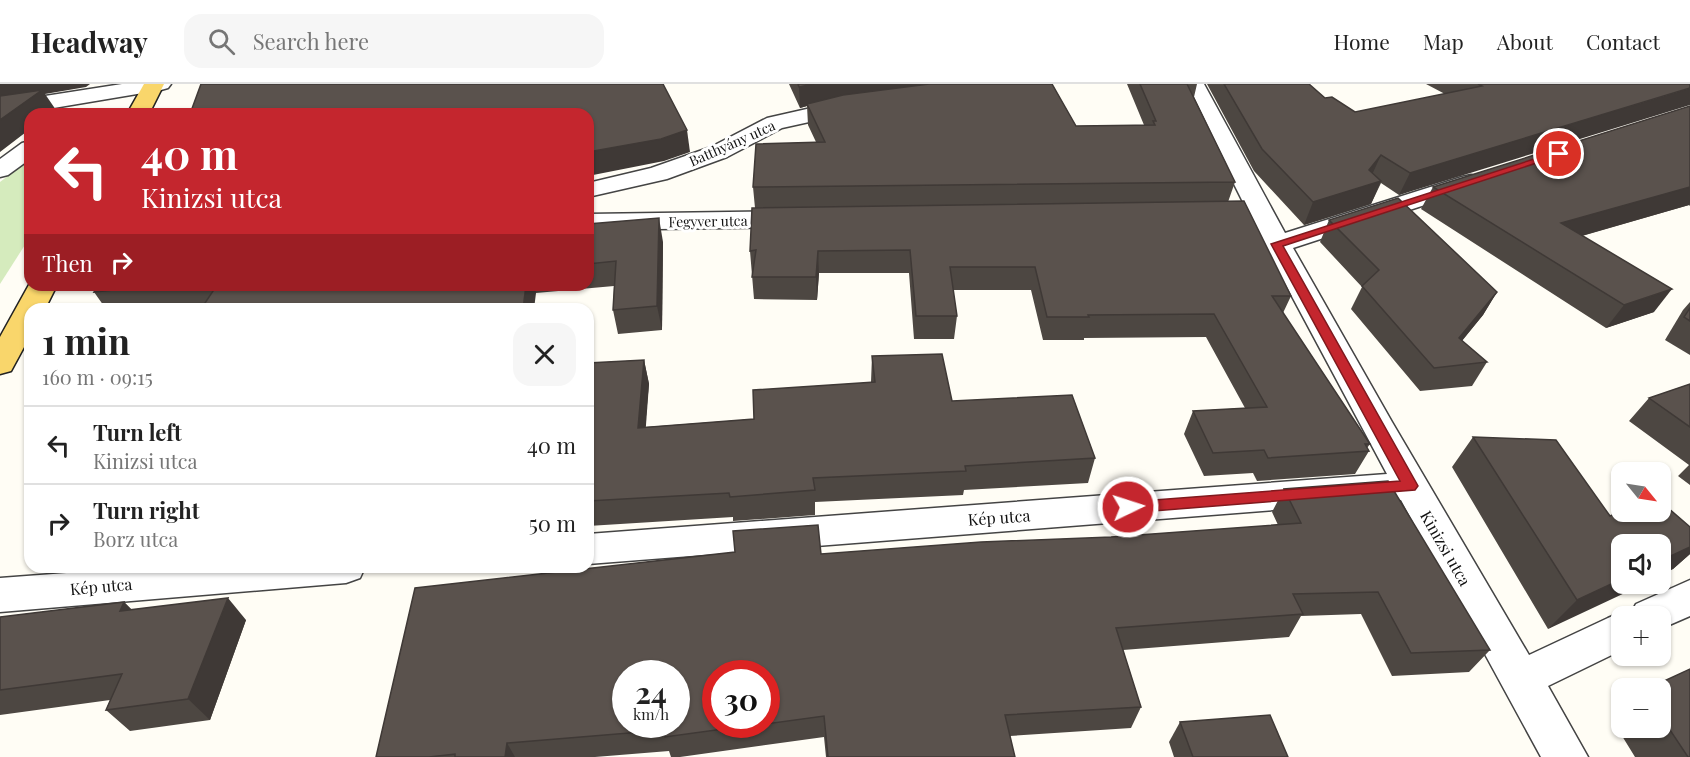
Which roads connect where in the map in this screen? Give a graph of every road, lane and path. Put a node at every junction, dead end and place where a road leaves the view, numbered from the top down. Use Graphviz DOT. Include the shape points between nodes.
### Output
graph roads {
  1 [pos="156,84"];
  2 [pos="1194,84"];
  3 [pos="878,102"];
  4 [pos="91,108"];
  5 [pos="142,108"];
  6 [pos="0,110"];
  7 [pos="24,152"];
  8 [pos="0,170"];
  9 [pos="1489,177"];
  10 [pos="594,189"];
  11 [pos="816,219"];
  12 [pos="594,222"];
  13 [pos="1277,244"];
  14 [pos="24,320"];
  15 [pos="0,364"];
  16 [pos="1410,486"];
  17 [pos="594,549"];
  18 [pos="272,573"];
  19 [pos="0,595"];
  20 [pos="1690,597"];
  21 [pos="1671,606"];
  22 [pos="1611,635"];
  23 [pos="1521,679"];
  24 [pos="1564,757"];
  1 -- 4 [label="street"];
  1 -- 5 [label="main road"];
  1 -- 6 [label="street"];
  2 -- 13 [label="street, Kinizsi utca" via="1247,213"];
  3 -- 10 [label="street, Batthyány utca" via="775,123 719,152 658,174"];
  7 -- 8 [label="street"];
  9 -- 13 [label="street"];
  11 -- 12 [label="street, Fegyver utca"];
  13 -- 16 [label="street, Kinizsi utca"];
  14 -- 15 [label="main road"];
  16 -- 17 [label="street, Kép utca"];
  16 -- 23 [label="street, Kinizsi utca"];
  18 -- 19 [label="street, Kép utca"];
  20 -- 21 [label="street"];
  22 -- 23 [label="street"];
  23 -- 24 [label="street, Kinizsi utca"];
}
